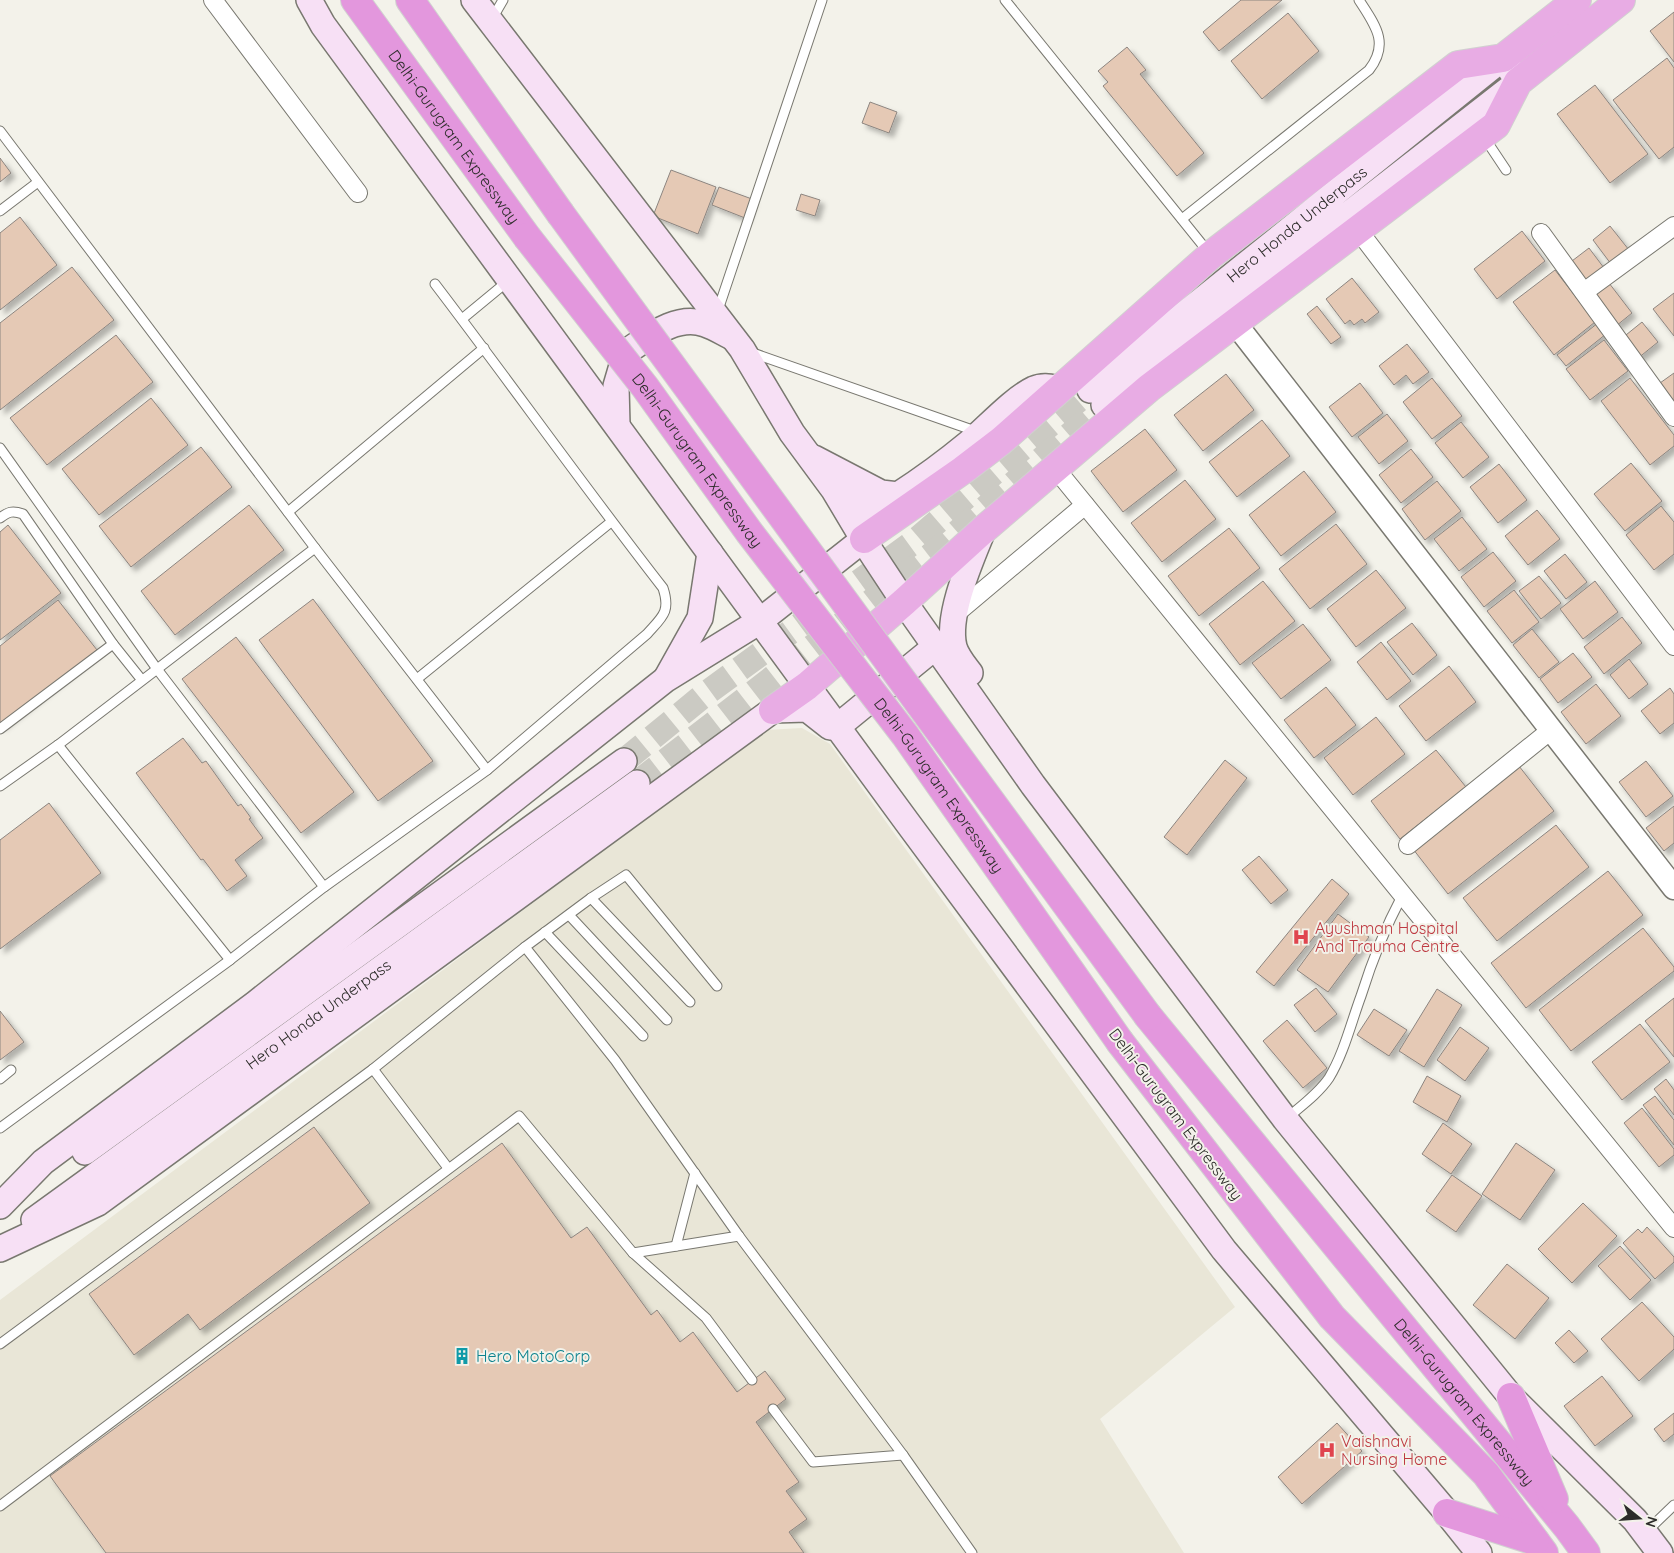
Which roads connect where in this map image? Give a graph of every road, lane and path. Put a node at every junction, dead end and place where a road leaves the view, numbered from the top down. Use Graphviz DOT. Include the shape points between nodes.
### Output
graph roads {
  1 [pos="214,0"];
  2 [pos="309,0"];
  3 [pos="355,0"];
  4 [pos="410,0"];
  5 [pos="474,0"];
  6 [pos="503,0"];
  7 [pos="822,0"];
  8 [pos="1005,0"];
  9 [pos="1359,0"];
  10 [pos="1577,0"];
  11 [pos="1621,0"];
  12 [pos="490,21"];
  13 [pos="1503,58"];
  14 [pos="1518,82"];
  15 [pos="0,131"];
  16 [pos="1483,135"];
  17 [pos="1506,170"];
  18 [pos="38,182"];
  19 [pos="358,193"];
  20 [pos="0,211"];
  21 [pos="1182,219"];
  22 [pos="1674,226"];
  23 [pos="1358,230"];
  24 [pos="1541,233"];
  25 [pos="1211,255"];
  26 [pos="510,279"];
  27 [pos="435,284"];
  28 [pos="1584,292"];
  29 [pos="716,316"];
  30 [pos="462,319"];
  31 [pos="1235,323"];
  32 [pos="737,343"];
  33 [pos="484,348"];
  34 [pos="1060,388"];
  35 [pos="1674,417"];
  36 [pos="617,425"];
  37 [pos="980,433"];
  38 [pos="0,448"];
  39 [pos="807,454"];
  40 [pos="1055,468"];
  41 [pos="834,490"];
  42 [pos="1085,505"];
  43 [pos="288,512"];
  44 [pos="0,518"];
  45 [pos="890,521"];
  46 [pos="611,522"];
  47 [pos="983,530"];
  48 [pos="864,539"];
  49 [pos="315,548"];
  50 [pos="710,553"];
  51 [pos="904,602"];
  52 [pos="954,615"];
  53 [pos="760,622"];
  54 [pos="114,644"];
  55 [pos="1674,646"];
  56 [pos="935,647"];
  57 [pos="157,669"];
  58 [pos="417,679"];
  59 [pos="666,679"];
  60 [pos="141,680"];
  61 [pos="807,686"];
  62 [pos="773,710"];
  63 [pos="0,729"];
  64 [pos="1551,730"];
  65 [pos="842,733"];
  66 [pos="58,745"];
  67 [pos="1016,758"];
  68 [pos="624,760"];
  69 [pos="487,770"];
  70 [pos="2,781"];
  71 [pos="637,783"];
  72 [pos="1408,845"];
  73 [pos="324,887"];
  74 [pos="1674,888"];
  75 [pos="1402,896"];
  76 [pos="591,898"];
  77 [pos="569,915"];
  78 [pos="545,932"];
  79 [pos="525,947"];
  80 [pos="230,960"];
  81 [pos="717,986"];
  82 [pos="690,1002"];
  83 [pos="667,1020"];
  84 [pos="643,1036"];
  85 [pos="373,1069"];
  86 [pos="11,1070"];
  87 [pos="0,1079"];
  88 [pos="1285,1119"];
  89 [pos="0,1128"];
  90 [pos="448,1168"];
  91 [pos="694,1173"];
  92 [pos="0,1206"];
  93 [pos="0,1214"];
  94 [pos="1674,1228"];
  95 [pos="739,1236"];
  96 [pos="0,1245"];
  97 [pos="676,1246"];
  98 [pos="0,1249"];
  99 [pos="633,1253"];
  100 [pos="0,1344"];
  101 [pos="752,1380"];
  102 [pos="1511,1397"];
  103 [pos="773,1408"];
  104 [pos="903,1455"];
  105 [pos="1674,1505"];
  106 [pos="0,1506"];
  107 [pos="1447,1513"];
  108 [pos="1567,1527"];
  109 [pos="1645,1533"];
  110 [pos="1540,1547"];
  111 [pos="972,1553"];
  112 [pos="1479,1553"];
  113 [pos="1586,1553"];
  114 [pos="1660,1553"];
  1 -- 19 [label="street"];
  2 -- 26 [label="main road" via="323,25"];
  3 -- 110 [label="highway, Delhi-Gurugram Expressway, bridge" via="528,237 645,387 749,532 905,735 1120,1042 1332,1317 1486,1474"];
  4 -- 108 [label="highway, Delhi-Gurugram Expressway, bridge" via="560,213 1148,1016"];
  5 -- 12 [label="main road"];
  6 -- 12 [label="lane"];
  7 -- 29 [label="lane"];
  8 -- 21 [label="lane"];
  9 -- 21 [label="lane" via="1380,37 1380,49 1369,70"];
  10 -- 13 [label="highway"];
  11 -- 14 [label="highway"];
  12 -- 29 [label="main road"];
  13 -- 14 [label="main road"];
  13 -- 14 [label="main road, Hero Honda Underpass" via="1097,398"];
  13 -- 25 [label="highway" via="1458,65"];
  14 -- 16 [label="highway" via="1496,125"];
  15 -- 18 [label="lane"];
  16 -- 17 [label="lane"];
  16 -- 23 [label="highway"];
  18 -- 20 [label="lane"];
  18 -- 43 [label="lane"];
  21 -- 25 [label="lane"];
  22 -- 28 [label="street"];
  23 -- 31 [label="highway"];
  23 -- 55 [label="street"];
  24 -- 28 [label="street"];
  25 -- 34 [label="highway"];
  26 -- 30 [label="lane"];
  26 -- 36 [label="main road"];
  27 -- 30 [label="lane"];
  28 -- 35 [label="street"];
  29 -- 32 [label="main road"];
  30 -- 33 [label="lane"];
  31 -- 40 [label="highway" via="1149,388"];
  31 -- 64 [label="street"];
  32 -- 36 [label="main road" via="705,324 691,321 661,330 626,352 616,386"];
  32 -- 37 [label="lane"];
  32 -- 39 [label="main road"];
  33 -- 43 [label="lane"];
  33 -- 46 [label="lane"];
  34 -- 37 [label="main road" via="1046,386 1034,389"];
  34 -- 45 [label="highway" via="1001,441"];
  36 -- 50 [label="main road"];
  37 -- 39 [label="main road" via="922,480 898,495 881,493"];
  38 -- 57 [label="lane"];
  39 -- 41 [label="main road"];
  40 -- 42 [label="street"];
  40 -- 47 [label="highway"];
  41 -- 45 [label="main road"];
  41 -- 48 [label="main road"];
  42 -- 52 [label="street"];
  42 -- 75 [label="street"];
  43 -- 49 [label="lane"];
  44 -- 54 [label="lane" via="8,512 22,514"];
  45 -- 48 [label="highway"];
  46 -- 58 [label="lane"];
  46 -- 69 [label="lane" via="663,588 667,601 665,613 647,634"];
  47 -- 51 [label="highway"];
  47 -- 52 [label="main road"];
  48 -- 51 [label="main road"];
  48 -- 53 [label="main road"];
  49 -- 57 [label="lane"];
  49 -- 58 [label="lane"];
  50 -- 53 [label="main road"];
  50 -- 59 [label="main road" via="700,618"];
  51 -- 56 [label="main road"];
  51 -- 61 [label="highway"];
  52 -- 67 [label="main road" via="954,647 1008,727 1015,742"];
  53 -- 59 [label="main road"];
  53 -- 61 [label="main road"];
  54 -- 60 [label="lane"];
  54 -- 63 [label="lane"];
  56 -- 65 [label="main road"];
  56 -- 67 [label="main road"];
  57 -- 60 [label="lane"];
  57 -- 73 [label="lane"];
  58 -- 69 [label="lane"];
  59 -- 92 [label="main road" via="255,1004 43,1162"];
  60 -- 66 [label="lane"];
  61 -- 62 [label="highway"];
  61 -- 65 [label="main road"];
  62 -- 65 [label="main road" via="807,709"];
  62 -- 98 [label="main road" via="98,1203"];
  64 -- 72 [label="street"];
  64 -- 74 [label="street"];
  65 -- 107 [label="main road" via="1224,1250"];
  66 -- 70 [label="lane"];
  66 -- 80 [label="lane"];
  67 -- 88 [label="main road" via="1033,785"];
  68 -- 93 [label="main road, Hero Honda Underpass"];
  69 -- 73 [label="lane"];
  71 -- 96 [label="main road, Hero Honda Underpass"];
  73 -- 80 [label="lane"];
  75 -- 88 [label="lane" via="1375,952 1335,1066 1318,1090"];
  75 -- 94 [label="street"];
  76 -- 77 [label="lane"];
  76 -- 81 [label="lane" via="626,875"];
  76 -- 82 [label="lane"];
  77 -- 78 [label="lane"];
  77 -- 83 [label="lane"];
  78 -- 79 [label="lane"];
  78 -- 84 [label="lane"];
  79 -- 85 [label="lane"];
  79 -- 91 [label="lane" via="615,1060"];
  80 -- 89 [label="lane"];
  85 -- 90 [label="lane"];
  85 -- 100 [label="lane"];
  86 -- 87 [label="lane"];
  88 -- 102 [label="main road"];
  90 -- 99 [label="lane" via="520,1116"];
  90 -- 106 [label="lane"];
  91 -- 95 [label="lane"];
  91 -- 97 [label="lane"];
  95 -- 97 [label="lane"];
  95 -- 104 [label="lane"];
  97 -- 99 [label="lane"];
  99 -- 101 [label="lane" via="706,1318"];
  102 -- 108 [label="highway"];
  102 -- 109 [label="main road"];
  103 -- 104 [label="lane" via="813,1462"];
  104 -- 111 [label="lane"];
  105 -- 109 [label="lane"];
  107 -- 110 [label="highway"];
  107 -- 112 [label="main road"];
  108 -- 113 [label="highway, Delhi-Gurugram Expressway"];
  109 -- 114 [label="main road"];
}
